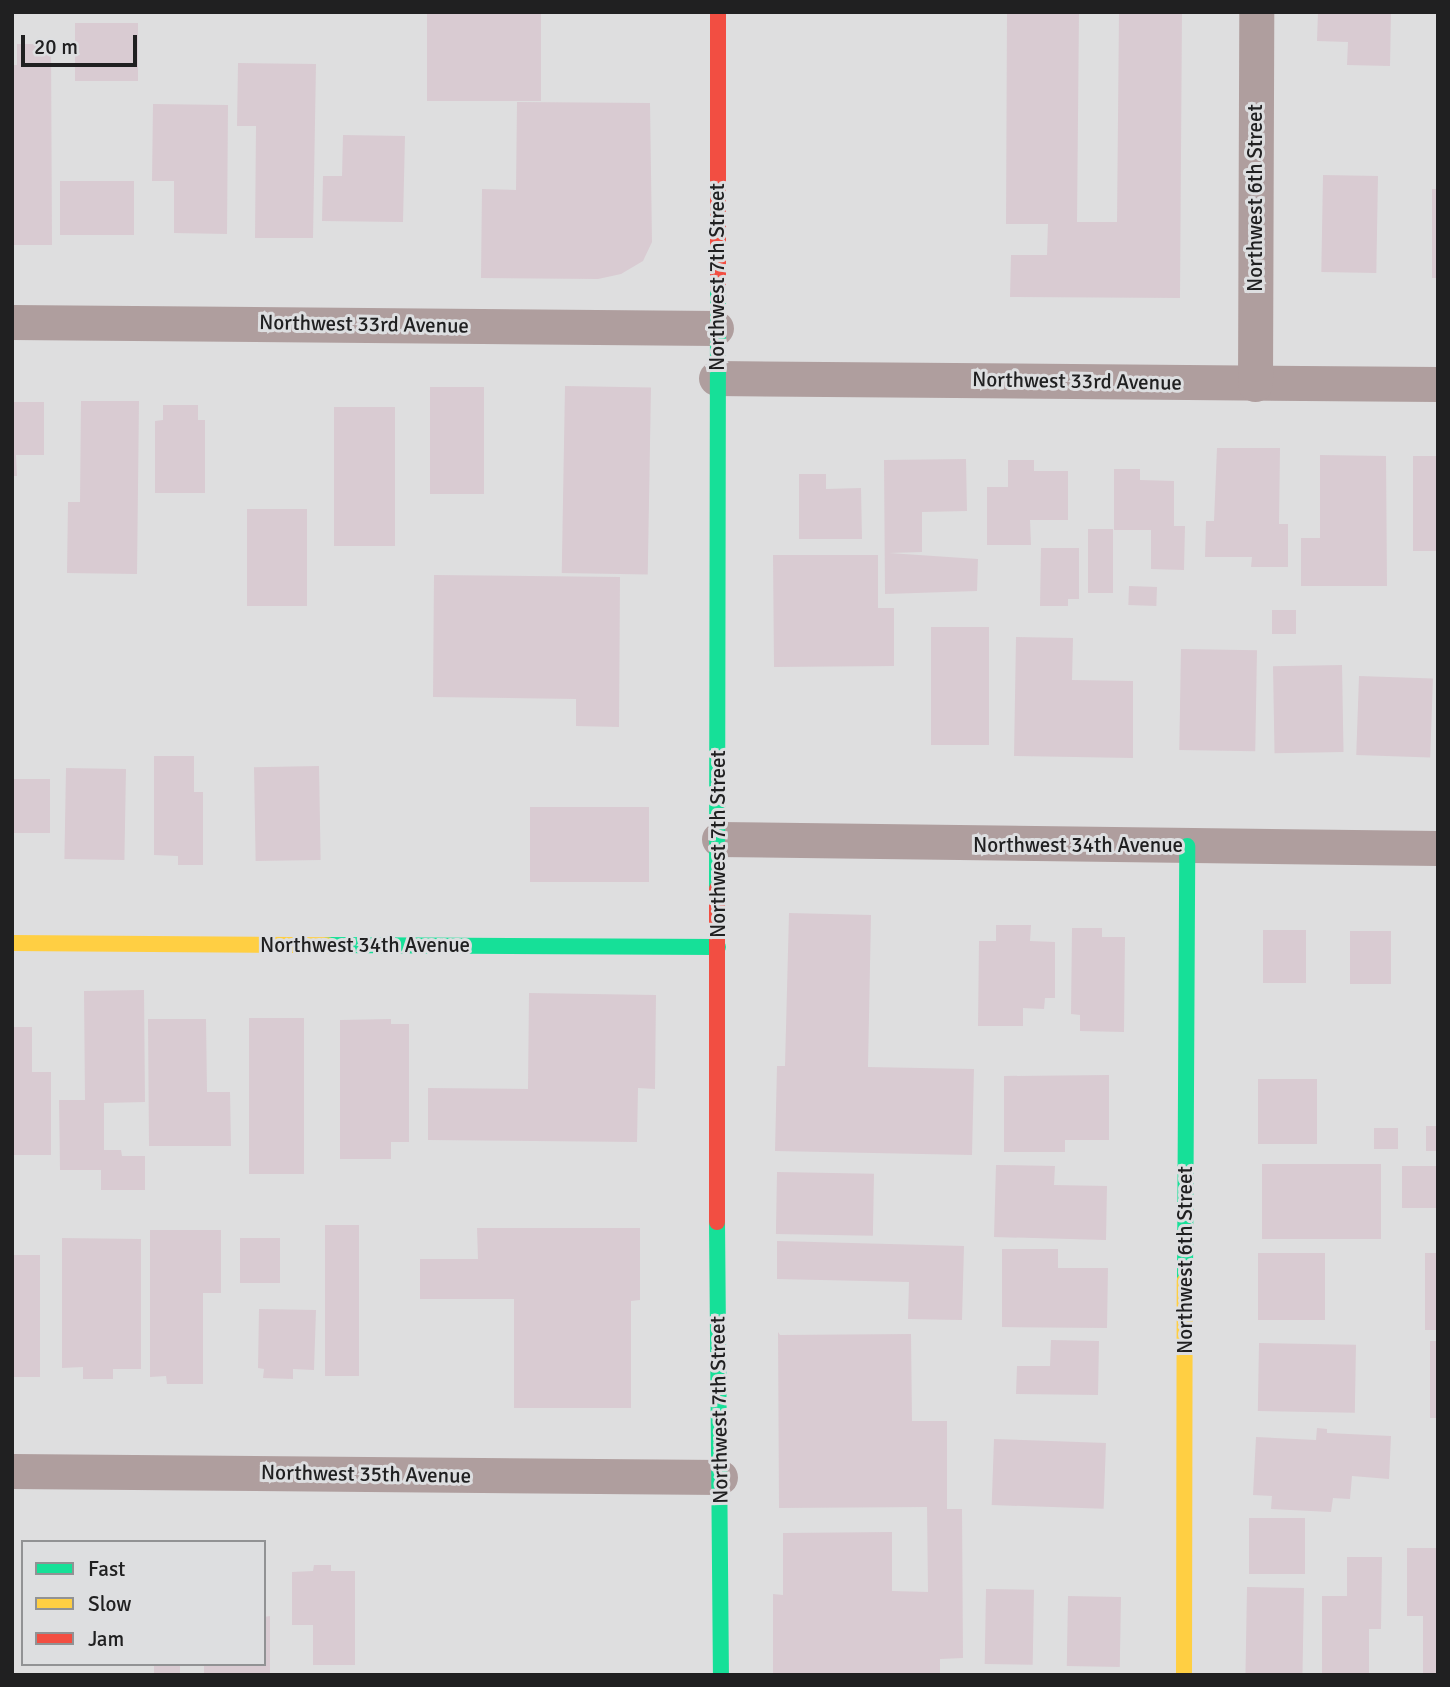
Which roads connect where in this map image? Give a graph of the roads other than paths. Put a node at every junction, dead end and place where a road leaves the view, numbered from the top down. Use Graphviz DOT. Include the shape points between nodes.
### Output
graph roads {
  1 [pos="718,12"];
  2 [pos="1256,12"];
  3 [pos="12,322"];
  4 [pos="716,328"];
  5 [pos="716,378"];
  6 [pos="1255,384"];
  7 [pos="1438,384"];
  8 [pos="719,839"];
  9 [pos="1187,846"];
  10 [pos="1438,848"];
  11 [pos="12,943"];
  12 [pos="718,947"];
  13 [pos="12,1471"];
  14 [pos="720,1477"];
  15 [pos="721,1675"];
  16 [pos="1184,1675"];
  1 -- 4 [label="main road, Northwest 7th Street"];
  2 -- 6 [label="street, Northwest 6th Street"];
  3 -- 4 [label="street, Northwest 33rd Avenue"];
  4 -- 5 [label="main road, Northwest 7th Street"];
  5 -- 6 [label="street, Northwest 33rd Avenue"];
  5 -- 8 [label="main road, Northwest 7th Street"];
  6 -- 7 [label="street, Northwest 33rd Avenue"];
  8 -- 9 [label="street, Northwest 34th Avenue"];
  8 -- 12 [label="main road, Northwest 7th Street"];
  9 -- 10 [label="street, Northwest 34th Avenue"];
  9 -- 16 [label="main road, Northwest 6th Street"];
  11 -- 12 [label="main road, Northwest 34th Avenue"];
  12 -- 14 [label="main road, Northwest 7th Street"];
  13 -- 14 [label="street, Northwest 35th Avenue"];
  14 -- 15 [label="main road, Northwest 7th Street"];
}
